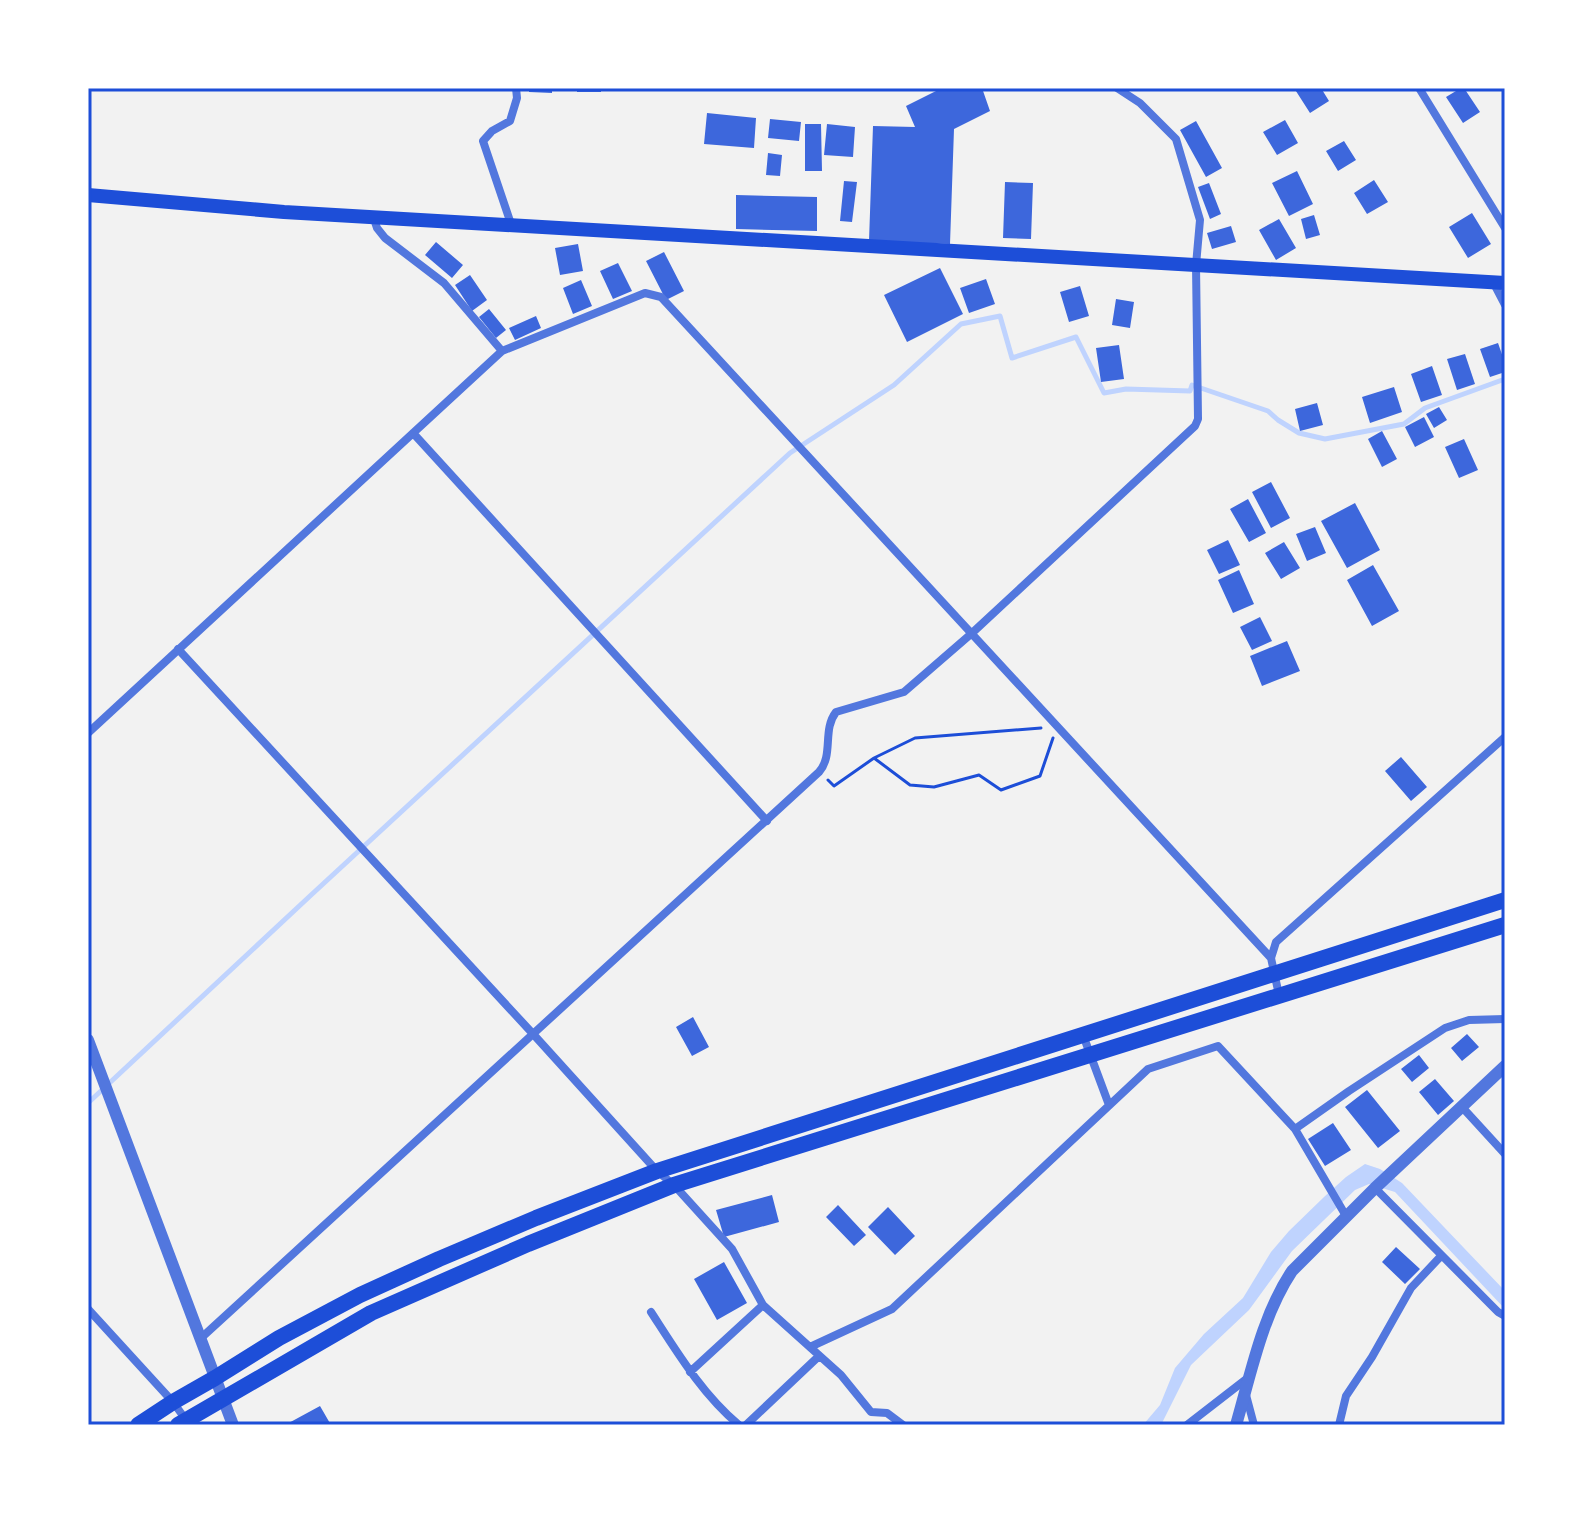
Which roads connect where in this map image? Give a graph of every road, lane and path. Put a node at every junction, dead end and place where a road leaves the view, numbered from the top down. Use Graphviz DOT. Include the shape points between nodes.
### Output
graph roads {
  1 [pos="516,88"];
  2 [pos="1117,88"];
  3 [pos="1419,88"];
  4 [pos="88,195"];
  5 [pos="373,216"];
  6 [pos="511,224"];
  7 [pos="1505,228"];
  8 [pos="1196,265"];
  9 [pos="1499,282"];
  10 [pos="1505,305"];
  11 [pos="502,351"];
  12 [pos="413,433"];
  13 [pos="971,634"];
  14 [pos="178,649"];
  15 [pos="1056,726"];
  16 [pos="88,733"];
  17 [pos="1505,737"];
  18 [pos="874,758"];
  19 [pos="819,772"];
  20 [pos="767,821"];
  21 [pos="1505,900"];
  22 [pos="1505,925"];
  23 [pos="1482,931"];
  24 [pos="1505,938"];
  25 [pos="1272,965"];
  26 [pos="1279,995"];
  27 [pos="1505,1019"];
  28 [pos="1082,1034"];
  29 [pos="534,1035"];
  30 [pos="88,1040"];
  31 [pos="1090,1053"];
  32 [pos="1505,1066"];
  33 [pos="1109,1105"];
  34 [pos="1462,1107"];
  35 [pos="1295,1129"];
  36 [pos="1505,1154"];
  37 [pos="657,1171"];
  38 [pos="674,1185"];
  39 [pos="1375,1188"];
  40 [pos="1346,1216"];
  41 [pos="1441,1256"];
  42 [pos="763,1305"];
  43 [pos="88,1309"];
  44 [pos="651,1312"];
  45 [pos="1505,1316"];
  46 [pos="200,1339"];
  47 [pos="810,1347"];
  48 [pos="819,1356"];
  49 [pos="690,1372"];
  50 [pos="1250,1377"];
  51 [pos="215,1378"];
  52 [pos="1245,1392"];
  53 [pos="223,1400"];
  54 [pos="173,1402"];
  55 [pos="182,1422"];
  56 [pos="138,1425"];
  57 [pos="233,1425"];
  58 [pos="739,1425"];
  59 [pos="746,1425"];
  60 [pos="903,1425"];
  61 [pos="1187,1425"];
  62 [pos="1236,1425"];
  63 [pos="1254,1425"];
  64 [pos="1339,1425"];
  1 -- 6 [label="street" via="510,121 483,141"];
  2 -- 8 [label="street" via="1176,139 1200,220"];
  3 -- 7 [label="street"];
  4 -- 5 [label="main road"];
  5 -- 6 [label="main road"];
  5 -- 11 [label="street" via="385,238 444,283"];
  6 -- 8 [label="main road"];
  8 -- 9 [label="main road"];
  8 -- 13 [label="street" via="1195,426"];
  9 -- 10 [label="street"];
  11 -- 12 [label="street"];
  11 -- 13 [label="street" via="645,293 661,297"];
  12 -- 14 [label="street"];
  12 -- 20 [label="street"];
  13 -- 15 [label="street"];
  13 -- 19 [label="street" via="904,692 836,712 829,720 826,764"];
  14 -- 16 [label="street"];
  14 -- 29 [label="street"];
  15 -- 18 [label="path" via="915,738"];
  15 -- 18 [label="path" via="1040,776 1001,790 979,775 934,787 910,785"];
  15 -- 25 [label="street"];
  17 -- 25 [label="street" via="1276,942"];
  18 -- 19 [label="path" via="834,786"];
  19 -- 20 [label="street"];
  20 -- 29 [label="street"];
  21 -- 25 [label="main road"];
  22 -- 23 [label="main road"];
  23 -- 24 [label="street"];
  23 -- 26 [label="main road"];
  25 -- 26 [label="street"];
  25 -- 28 [label="main road"];
  26 -- 31 [label="main road"];
  27 -- 35 [label="street" via="1469,1020 1445,1028"];
  28 -- 31 [label="street"];
  28 -- 37 [label="main road"];
  29 -- 37 [label="street"];
  29 -- 46 [label="street"];
  30 -- 46 [label="street"];
  31 -- 33 [label="street"];
  31 -- 38 [label="main road"];
  32 -- 34 [label="street"];
  33 -- 35 [label="street" via="1148,1069 1218,1046"];
  33 -- 47 [label="street" via="892,1309"];
  34 -- 36 [label="street"];
  34 -- 39 [label="street"];
  35 -- 40 [label="street"];
  37 -- 38 [label="street"];
  37 -- 51 [label="main road" via="373,1289"];
  38 -- 42 [label="street" via="732,1249"];
  38 -- 53 [label="main road" via="371,1313"];
  39 -- 40 [label="street"];
  39 -- 41 [label="street"];
  40 -- 50 [label="street" via="1282,1287"];
  41 -- 45 [label="street"];
  41 -- 64 [label="street" via="1411,1288 1346,1396"];
  42 -- 47 [label="street"];
  42 -- 49 [label="street"];
  43 -- 54 [label="street"];
  44 -- 49 [label="street"];
  46 -- 51 [label="street"];
  47 -- 48 [label="street"];
  48 -- 59 [label="street"];
  48 -- 60 [label="street" via="871,1412 887,1413"];
  49 -- 58 [label="street"];
  50 -- 52 [label="street"];
  50 -- 61 [label="street"];
  51 -- 53 [label="street"];
  51 -- 54 [label="main road"];
  52 -- 62 [label="street"];
  52 -- 63 [label="street"];
  53 -- 55 [label="main road"];
  53 -- 57 [label="street"];
  54 -- 55 [label="street"];
  54 -- 56 [label="main road"];
}
